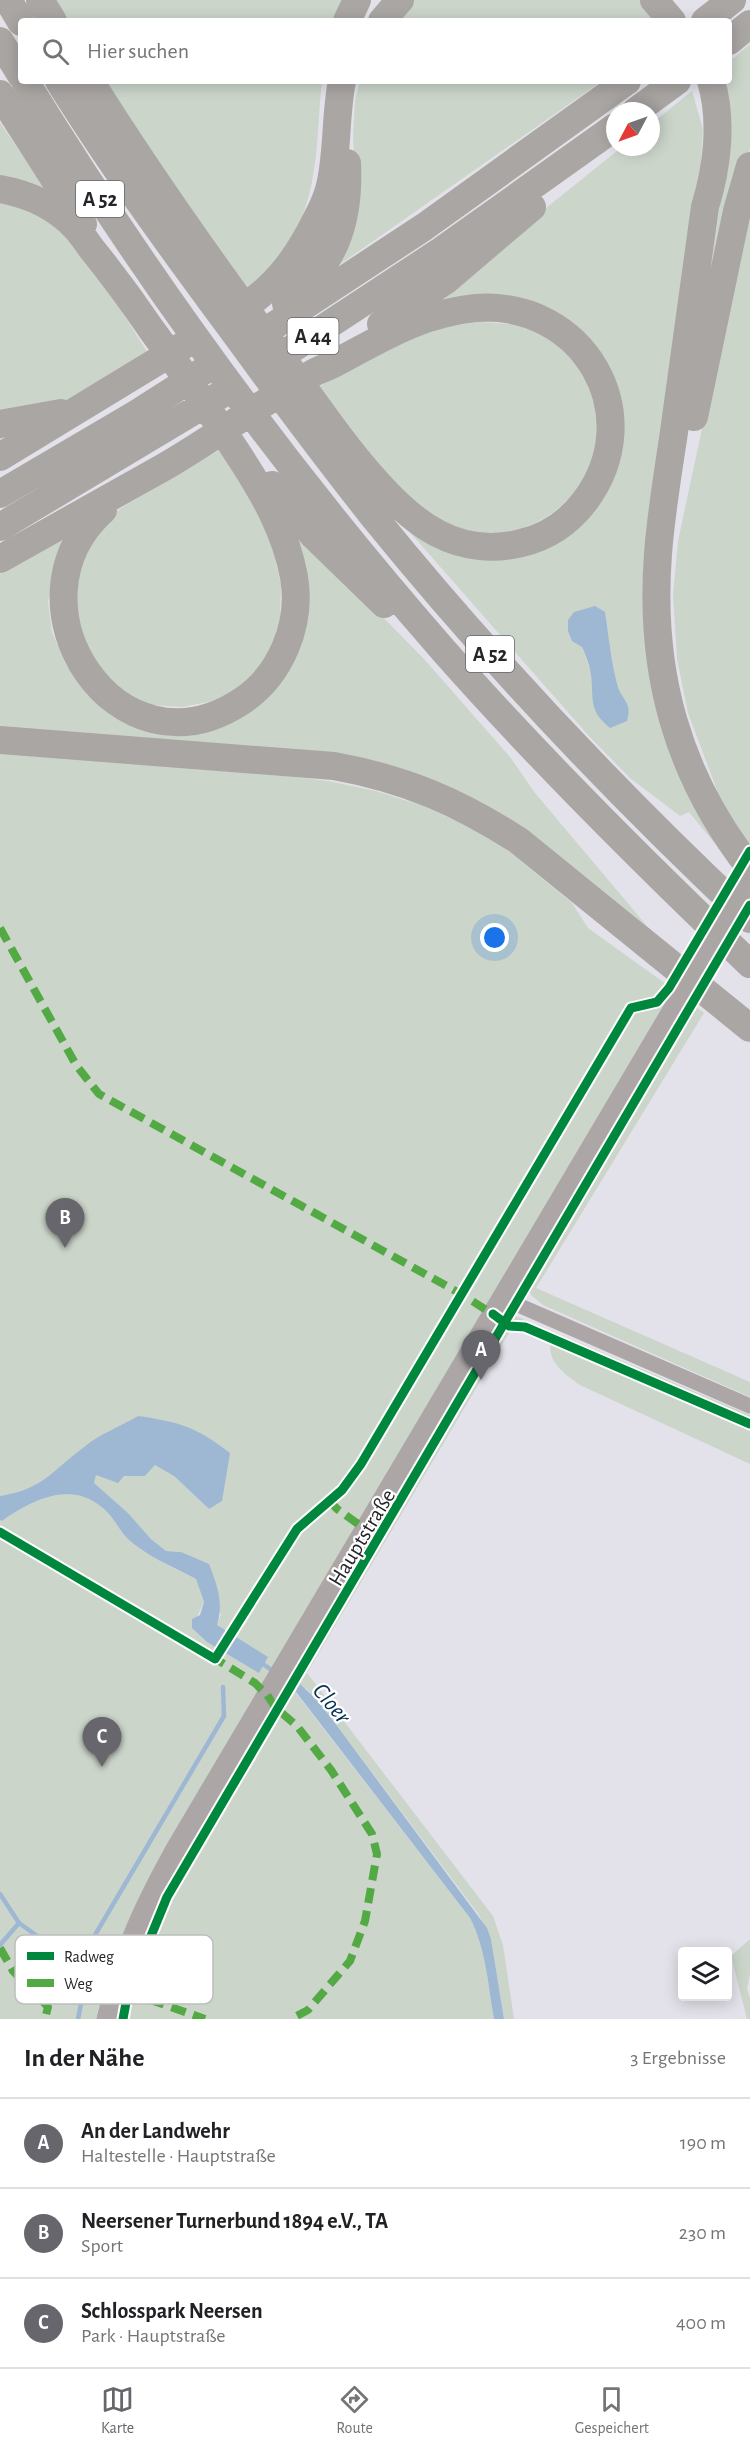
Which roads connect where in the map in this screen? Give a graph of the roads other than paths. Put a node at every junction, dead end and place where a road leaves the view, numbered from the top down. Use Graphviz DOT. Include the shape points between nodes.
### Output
graph roads {
  1 [pos="8,0"];
  2 [pos="40,0"];
  3 [pos="357,0"];
  4 [pos="387,0"];
  5 [pos="400,0"];
  6 [pos="732,0"];
  7 [pos="662,6"];
  8 [pos="19,18"];
  9 [pos="51,18"];
  10 [pos="348,18"];
  11 [pos="372,18"];
  12 [pos="385,18"];
  13 [pos="679,18"];
  14 [pos="709,18"];
  15 [pos="750,24"];
  16 [pos="732,38"];
  17 [pos="0,40"];
  18 [pos="18,70"];
  19 [pos="27,84"];
  20 [pos="61,84"];
  21 [pos="92,84"];
  22 [pos="331,84"];
  23 [pos="341,84"];
  24 [pos="351,84"];
  25 [pos="623,84"];
  26 [pos="673,84"];
  27 [pos="674,84"];
  28 [pos="704,84"];
  29 [pos="0,94"];
  30 [pos="712,100"];
  31 [pos="648,102"];
  32 [pos="657,102"];
  33 [pos="606,133"];
  34 [pos="606,150"];
  35 [pos="750,166"];
  36 [pos="0,189"];
  37 [pos="316,222"];
  38 [pos="113,275"];
  39 [pos="217,290"];
  40 [pos="222,358"];
  41 [pos="320,370"];
  42 [pos="78,410"];
  43 [pos="305,410"];
  44 [pos="0,424"];
  45 [pos="240,451"];
  46 [pos="0,457"];
  47 [pos="165,466"];
  48 [pos="0,494"];
  49 [pos="0,527"];
  50 [pos="0,559"];
  51 [pos="656,616"];
  52 [pos="472,682"];
  53 [pos="0,741"];
  54 [pos="750,868"];
  55 [pos="750,880"];
  56 [pos="750,919"];
  57 [pos="750,964"];
  58 [pos="750,1028"];
  59 [pos="502,1298"];
  60 [pos="750,1406"];
  61 [pos="133,1935"];
  62 [pos="110,2004"];
  63 [pos="107,2019"];
  1 -- 8 [label="highway"];
  2 -- 9 [label="highway"];
  3 -- 10 [label="highway"];
  4 -- 11 [label="highway"];
  5 -- 12 [label="highway"];
  6 -- 14 [label="highway"];
  7 -- 13 [label="highway"];
  15 -- 16 [label="highway"];
  17 -- 18 [label="highway"];
  19 -- 52 [label="highway, A 52" via="179,314 267,433 396,595"];
  20 -- 39 [label="highway, A 52"];
  21 -- 39 [label="highway" via="171,205"];
  22 -- 37 [label="highway"];
  23 -- 37 [label="highway" via="330,185"];
  24 -- 40 [label="highway" via="346,114 348,191 335,246 300,292 262,320"];
  25 -- 40 [label="highway, A 44" via="424,227"];
  26 -- 31 [label="highway"];
  27 -- 32 [label="highway"];
  28 -- 30 [label="highway"];
  29 -- 38 [label="highway"];
  30 -- 51 [label="highway" via="705,207 658,552"];
  33 -- 49 [label="highway, A 44" via="288,353"];
  34 -- 41 [label="highway" via="444,280"];
  35 -- 51 [label="highway" via="701,380 678,493 667,576"];
  36 -- 38 [label="highway" via="22,193 51,208 75,227"];
  37 -- 42 [label="highway" via="296,258 266,292"];
  38 -- 45 [label="highway"];
  39 -- 43 [label="highway"];
  40 -- 48 [label="highway, A 44"];
  41 -- 43 [label="highway" via="386,334 443,314 480,308 516,310 566,334 595,367 610,407 610,446 605,465 596,487 564,522 535,539 498,547 480,546 435,532 404,510"];
  41 -- 47 [label="highway"];
  42 -- 44 [label="highway"];
  42 -- 46 [label="highway"];
  43 -- 56 [label="highway, A 52" via="374,516 478,639 605,778"];
  45 -- 47 [label="highway" via="288,554 294,579 293,621 280,659 256,691 222,712 183,722 143,717 119,708 93,688 72,662 56,614 57,582 81,530"];
  45 -- 52 [label="highway" via="314,536 434,658"];
  47 -- 50 [label="highway"];
  51 -- 54 [label="highway" via="662,678 678,739 700,790"];
  52 -- 57 [label="highway, A 52" via="583,801"];
  53 -- 58 [label="highway" via="302,763 368,772 402,782 460,805 519,841"];
  55 -- 59 [label="street, Hauptstraße"];
  59 -- 60 [label="street"];
  59 -- 61 [label="street, Hauptstraße" via="146,1903"];
  62 -- 63 [label="street, Hauptstraße"];
}
